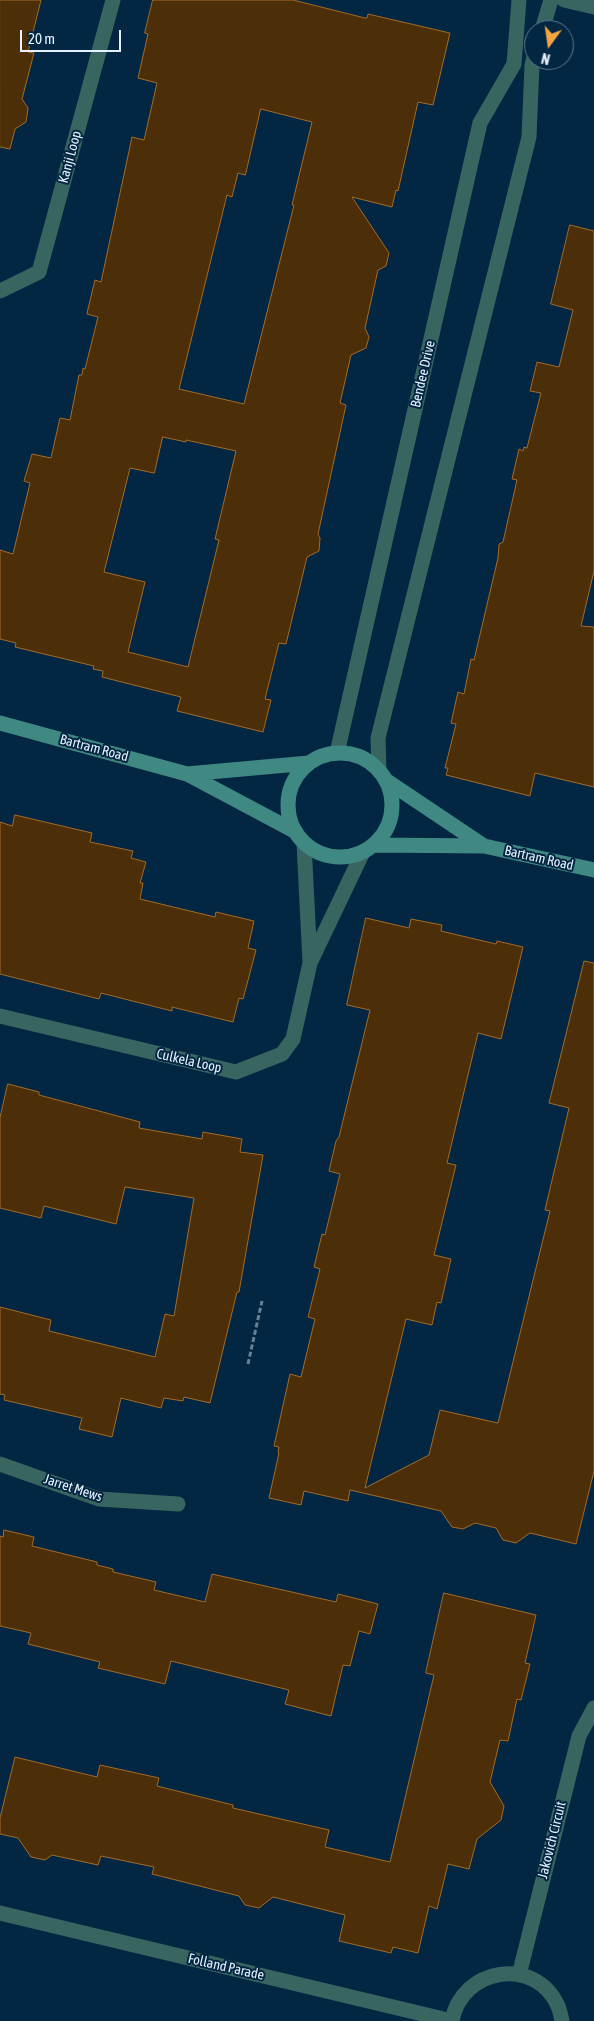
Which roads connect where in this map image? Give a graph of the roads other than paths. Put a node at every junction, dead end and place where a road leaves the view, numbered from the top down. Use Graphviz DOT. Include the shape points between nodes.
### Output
graph roads {
  1 [pos="113,0"];
  2 [pos="519,0"];
  3 [pos="552,0"];
  4 [pos="564,0"];
  5 [pos="594,7"];
  6 [pos="545,20"];
  7 [pos="532,70"];
  8 [pos="0,291"];
  9 [pos="0,722"];
  10 [pos="336,754"];
  11 [pos="309,763"];
  12 [pos="187,774"];
  13 [pos="383,776"];
  14 [pos="300,838"];
  15 [pos="484,846"];
  16 [pos="368,849"];
  17 [pos="594,870"];
  18 [pos="310,963"];
  19 [pos="0,1016"];
  20 [pos="0,1464"];
  21 [pos="178,1504"];
  22 [pos="594,1708"];
  23 [pos="0,1913"];
  24 [pos="519,1975"];
  25 [pos="452,2021"];
  26 [pos="562,2021"];
  1 -- 8 [label="street, Kanji Loop" via="39,272"];
  2 -- 10 [label="street, Bendee Drive" via="514,64 480,123"];
  3 -- 6 [label="street"];
  4 -- 5 [label="street"];
  7 -- 13 [label="street" via="529,137 378,738"];
  9 -- 12 [label="street, Bartram Road"];
  10 -- 11 [label="street"];
  10 -- 13 [label="street" via="353,754 367,760"];
  11 -- 12 [label="street, Bartram Road"];
  11 -- 14 [label="street" via="291,788 288,803 290,818"];
  12 -- 14 [label="street, Bartram Road"];
  13 -- 15 [label="street, Bartram Road"];
  13 -- 16 [label="street" via="392,798 392,816 385,832"];
  14 -- 16 [label="street" via="321,854 339,858"];
  14 -- 18 [label="street, Culkela Loop"];
  15 -- 16 [label="street, Bartram Road"];
  15 -- 17 [label="street, Bartram Road"];
  16 -- 18 [label="street, Culkela Loop"];
  18 -- 19 [label="street, Culkela Loop" via="288,1046 282,1054 236,1072"];
  20 -- 21 [label="street, Jarret Mews" via="99,1499"];
  22 -- 24 [label="street, Jakovich Circuit" via="579,1736"];
  23 -- 25 [label="street, Folland Parade"];
  24 -- 25 [label="street" via="498,1974 480,1980 464,1992 454,2009"];
  24 -- 26 [label="street" via="530,1978 546,1990 558,2005"];
}
